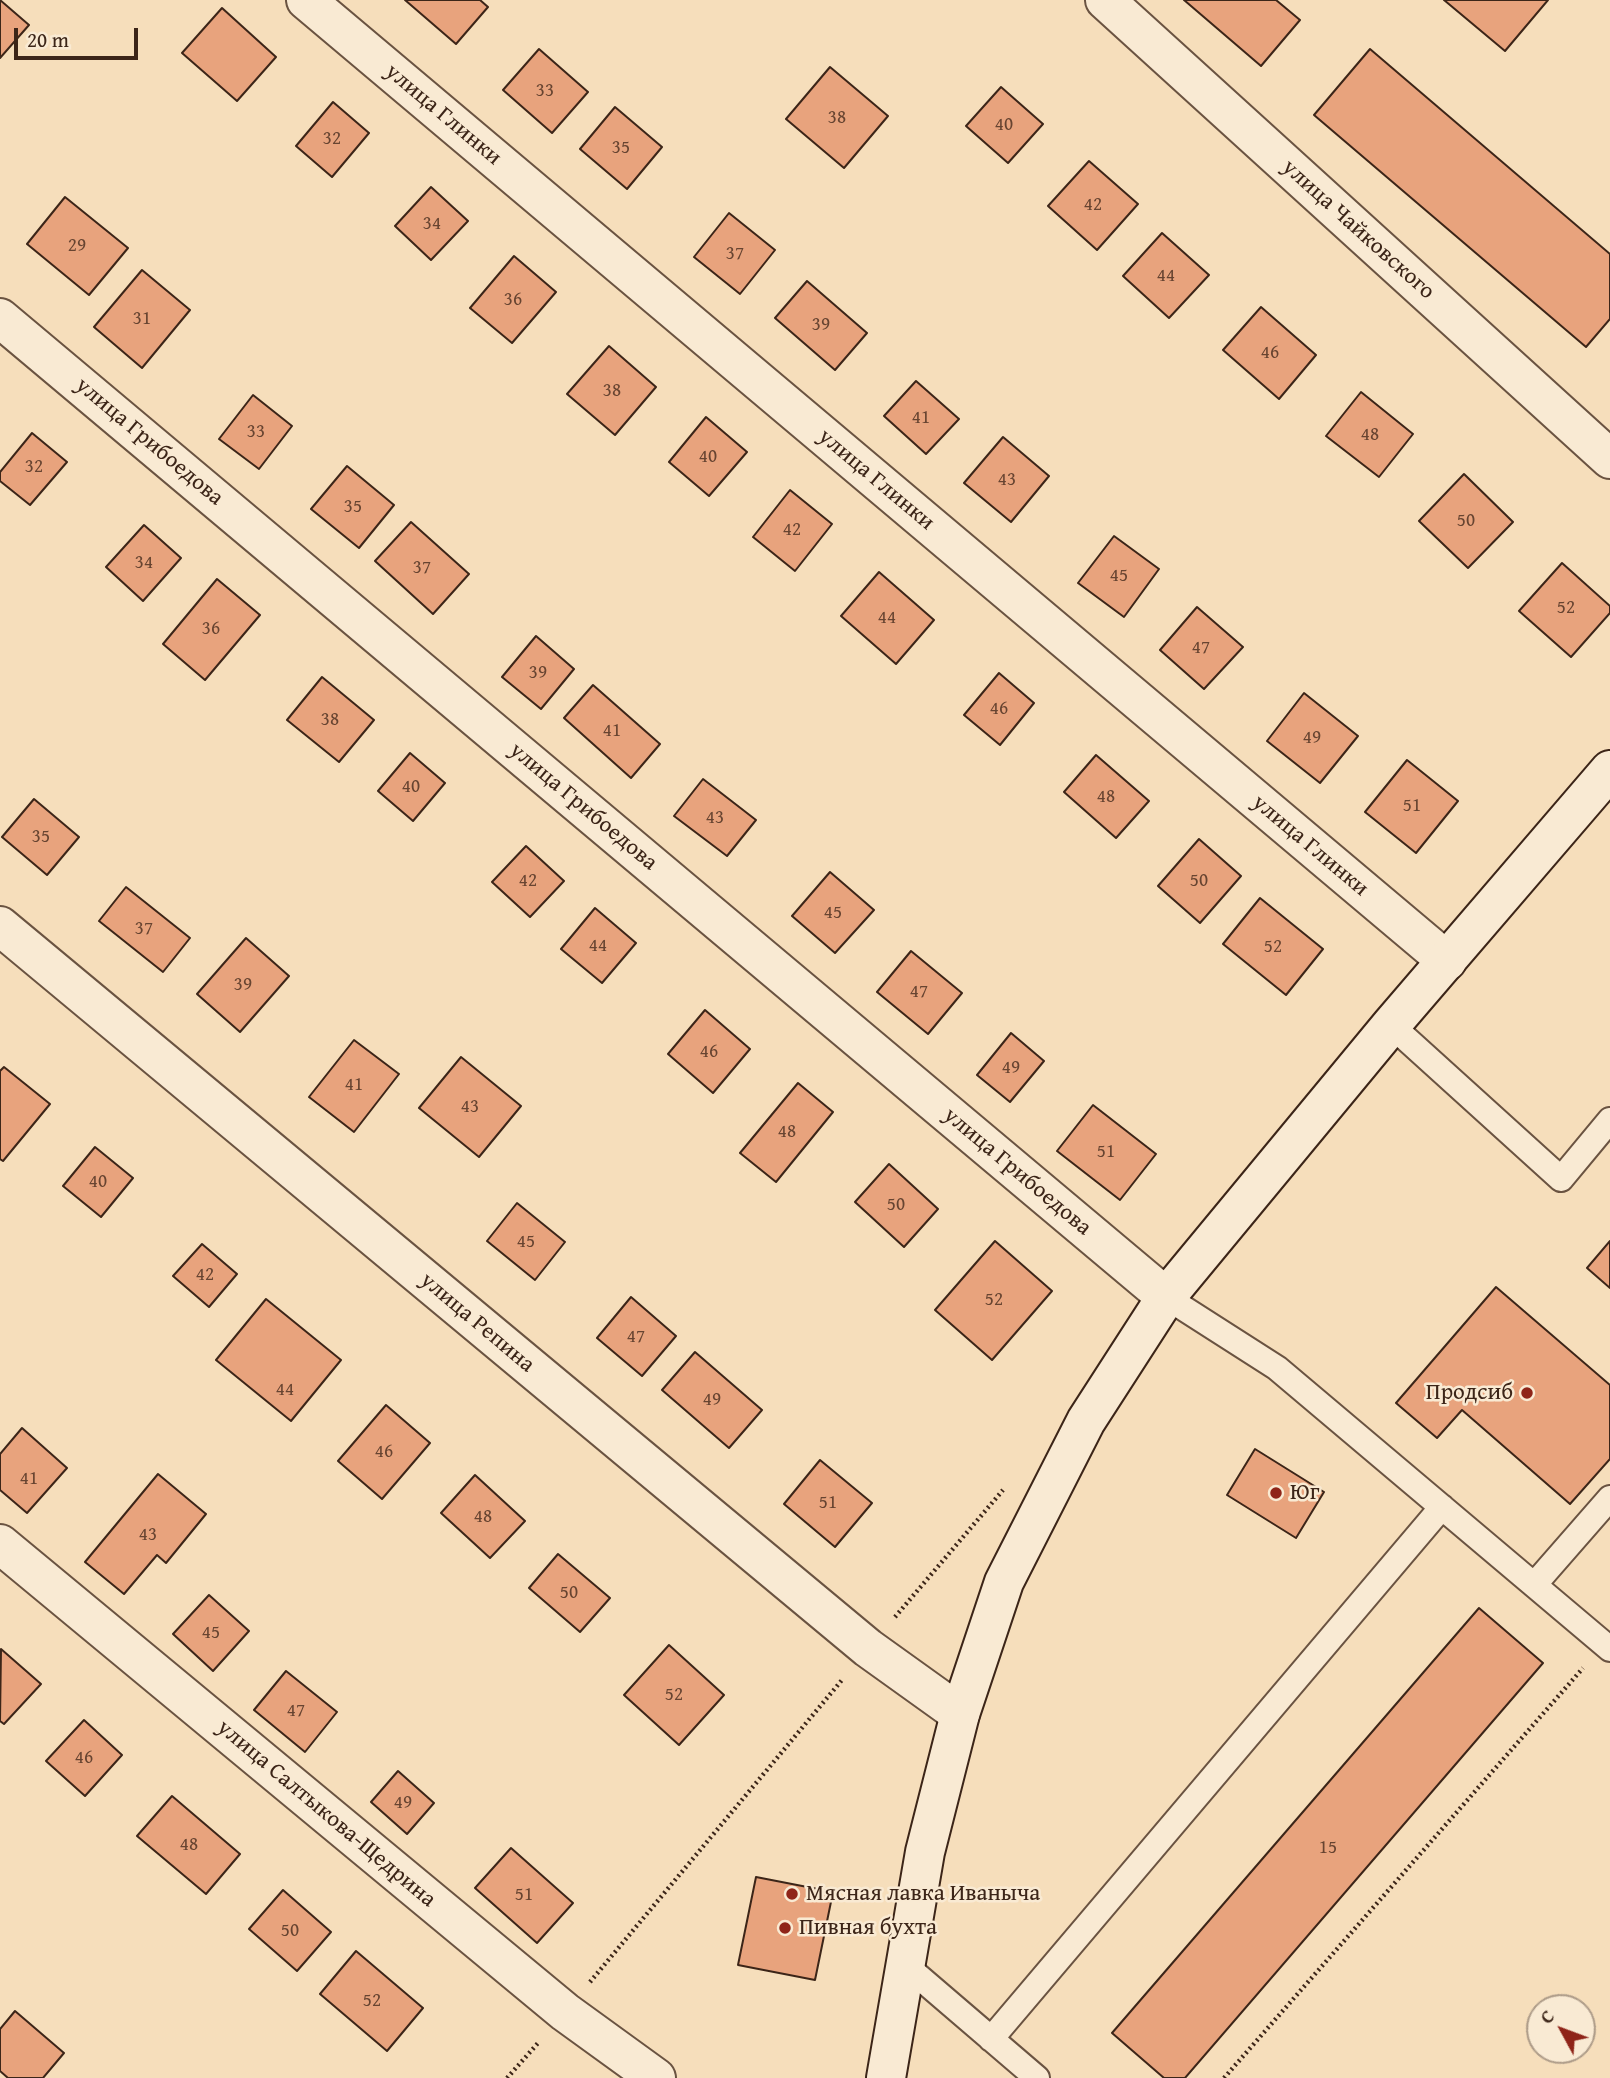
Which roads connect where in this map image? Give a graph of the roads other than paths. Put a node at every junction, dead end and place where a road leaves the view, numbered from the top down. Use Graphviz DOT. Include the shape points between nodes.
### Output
graph roads {
  1 [pos="306,0"];
  2 [pos="1105,0"];
  3 [pos="0,318"];
  4 [pos="1610,459"];
  5 [pos="1610,770"];
  6 [pos="0,926"];
  7 [pos="1447,961"];
  8 [pos="1391,1025"];
  9 [pos="1610,1120"];
  10 [pos="1166,1297"];
  11 [pos="1610,1498"];
  12 [pos="1442,1507"];
  13 [pos="0,1544"];
  14 [pos="1534,1585"];
  15 [pos="1607,1647"];
  16 [pos="960,1714"];
  17 [pos="904,1964"];
  18 [pos="991,2039"];
  19 [pos="656,2078"];
  20 [pos="886,2078"];
  21 [pos="1037,2078"];
  1 -- 7 [label="street, улица Глинки"];
  2 -- 4 [label="street, улица Чайковского"];
  3 -- 10 [label="street, улица Грибоедова"];
  5 -- 7 [label="street"];
  6 -- 16 [label="street, улица Репина" via="868,1648"];
  7 -- 8 [label="street"];
  8 -- 9 [label="lane" via="1561,1179"];
  8 -- 10 [label="street"];
  10 -- 12 [label="lane" via="1277,1368"];
  10 -- 16 [label="street" via="1086,1421 1004,1582"];
  11 -- 14 [label="lane"];
  12 -- 14 [label="lane"];
  12 -- 18 [label="lane"];
  13 -- 19 [label="street, улица Салтыкова-Щедрина" via="565,2012"];
  14 -- 15 [label="lane"];
  16 -- 17 [label="street" via="925,1852"];
  17 -- 18 [label="lane"];
  17 -- 20 [label="street"];
  18 -- 21 [label="lane"];
}
